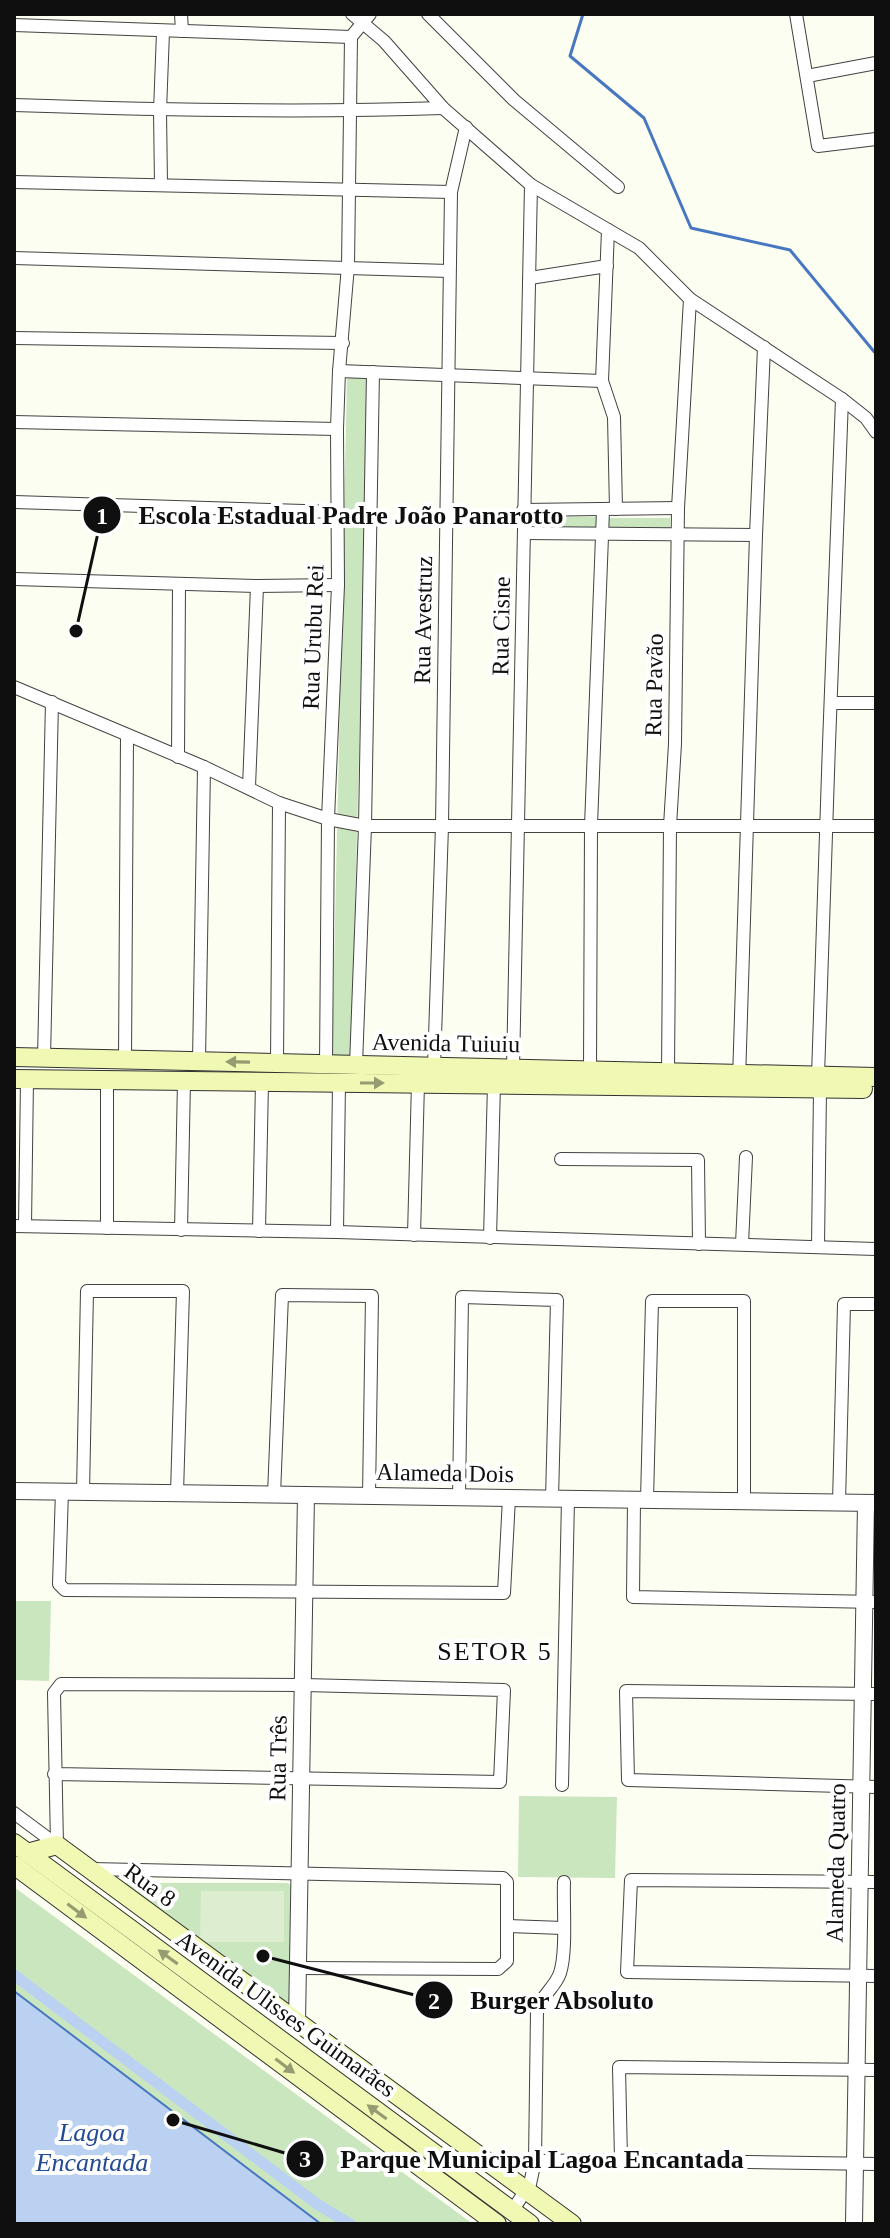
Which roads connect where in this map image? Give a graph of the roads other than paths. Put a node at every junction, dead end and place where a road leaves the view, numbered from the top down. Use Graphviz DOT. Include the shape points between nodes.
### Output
graph roads {
  1 [pos="181,14"];
  2 [pos="352,14"];
  3 [pos="428,14"];
  4 [pos="796,14"];
  5 [pos="366,19"];
  6 [pos="14,25"];
  7 [pos="182,31"];
  8 [pos="163,32"];
  9 [pos="351,37"];
  10 [pos="876,63"];
  11 [pos="807,76"];
  12 [pos="14,105"];
  13 [pos="443,108"];
  14 [pos="160,111"];
  15 [pos="351,111"];
  16 [pos="466,127"];
  17 [pos="876,139"];
  18 [pos="14,182"];
  19 [pos="161,185"];
  20 [pos="531,185"];
  21 [pos="618,187"];
  22 [pos="349,191"];
  23 [pos="451,192"];
  24 [pos="608,230"];
  25 [pos="14,258"];
  26 [pos="348,266"];
  27 [pos="607,266"];
  28 [pos="449,271"];
  29 [pos="530,278"];
  30 [pos="690,299"];
  31 [pos="14,338"];
  32 [pos="343,343"];
  33 [pos="764,347"];
  34 [pos="339,371"];
  35 [pos="373,372"];
  36 [pos="449,375"];
  37 [pos="527,378"];
  38 [pos="602,381"];
  39 [pos="842,399"];
  40 [pos="14,422"];
  41 [pos="337,429"];
  42 [pos="876,432"];
  43 [pos="14,502"];
  44 [pos="678,508"];
  45 [pos="523,510"];
  46 [pos="610,510"];
  47 [pos="337,512"];
  48 [pos="604,532"];
  49 [pos="525,533"];
  50 [pos="679,534"];
  51 [pos="756,535"];
  52 [pos="14,579"];
  53 [pos="179,584"];
  54 [pos="338,585"];
  55 [pos="257,586"];
  56 [pos="14,687"];
  57 [pos="52,702"];
  58 [pos="832,703"];
  59 [pos="876,703"];
  60 [pos="127,736"];
  61 [pos="178,757"];
  62 [pos="204,767"];
  63 [pos="249,787"];
  64 [pos="279,803"];
  65 [pos="328,819"];
  66 [pos="365,826"];
  67 [pos="442,826"];
  68 [pos="519,826"];
  69 [pos="591,826"];
  70 [pos="670,826"];
  71 [pos="746,826"];
  72 [pos="824,826"];
  73 [pos="876,826"];
  74 [pos="14,1057"];
  75 [pos="44,1058"];
  76 [pos="125,1060"];
  77 [pos="148,1060"];
  78 [pos="199,1061"];
  79 [pos="277,1063"];
  80 [pos="326,1064"];
  81 [pos="356,1065"];
  82 [pos="434,1067"];
  83 [pos="513,1069"];
  84 [pos="590,1070"];
  85 [pos="668,1072"];
  86 [pos="534,1077"];
  87 [pos="876,1077"];
  88 [pos="20,1079"];
  89 [pos="107,1080"];
  90 [pos="147,1080"];
  91 [pos="184,1081"];
  92 [pos="740,1081"];
  93 [pos="262,1082"];
  94 [pos="819,1082"];
  95 [pos="339,1083"];
  96 [pos="418,1083"];
  97 [pos="494,1084"];
  98 [pos="876,1089"];
  99 [pos="746,1157"];
  100 [pos="561,1159"];
  101 [pos="19,1226"];
  102 [pos="107,1228"];
  103 [pos="181,1230"];
  104 [pos="259,1231"];
  105 [pos="337,1232"];
  106 [pos="414,1235"];
  107 [pos="490,1238"];
  108 [pos="699,1244"];
  109 [pos="742,1244"];
  110 [pos="818,1246"];
  111 [pos="876,1249"];
  112 [pos="876,1304"];
  113 [pos="14,1491"];
  114 [pos="62,1491"];
  115 [pos="83,1492"];
  116 [pos="177,1493"];
  117 [pos="274,1495"];
  118 [pos="306,1495"];
  119 [pos="369,1496"];
  120 [pos="459,1497"];
  121 [pos="509,1498"];
  122 [pos="560,1499"];
  123 [pos="641,1500"];
  124 [pos="744,1502"];
  125 [pos="839,1503"];
  126 [pos="871,1503"];
  127 [pos="304,1591"];
  128 [pos="870,1602"];
  129 [pos="304,1685"];
  130 [pos="869,1694"];
  131 [pos="54,1774"];
  132 [pos="300,1778"];
  133 [pos="562,1785"];
  134 [pos="868,1787"];
  135 [pos="14,1813"];
  136 [pos="57,1845"];
  137 [pos="18,1853"];
  138 [pos="88,1869"];
  139 [pos="301,1873"];
  140 [pos="868,1881"];
  141 [pos="564,1882"];
  142 [pos="508,1926"];
  143 [pos="563,1928"];
  144 [pos="298,1968"];
  145 [pos="858,1976"];
  146 [pos="876,1976"];
  147 [pos="297,2022"];
  148 [pos="856,2069"];
  149 [pos="876,2070"];
  150 [pos="621,2160"];
  151 [pos="535,2161"];
  152 [pos="855,2164"];
  153 [pos="876,2164"];
  154 [pos="527,2192"];
  155 [pos="504,2220"];
  156 [pos="530,2224"];
  157 [pos="572,2224"];
  158 [pos="854,2224"];
  1 -- 7 [label="street"];
  2 -- 5 [label="street"];
  3 -- 21 [label="street" via="514,100"];
  4 -- 11 [label="street"];
  5 -- 9 [label="street"];
  5 -- 13 [label="street"];
  6 -- 8 [label="street"];
  7 -- 8 [label="street"];
  7 -- 9 [label="street"];
  8 -- 14 [label="street"];
  9 -- 15 [label="street, Rua Urubu Rei"];
  10 -- 11 [label="street"];
  11 -- 17 [label="street" via="818,146"];
  12 -- 14 [label="street"];
  13 -- 15 [label="street"];
  13 -- 16 [label="street"];
  14 -- 15 [label="street"];
  14 -- 19 [label="street"];
  15 -- 22 [label="street, Rua Urubu Rei"];
  16 -- 20 [label="street"];
  16 -- 23 [label="street, Rua Avestruz"];
  18 -- 19 [label="street"];
  19 -- 22 [label="street"];
  20 -- 24 [label="street"];
  20 -- 29 [label="street, Rua Cisne"];
  22 -- 23 [label="street"];
  22 -- 26 [label="street, Rua Urubu Rei"];
  23 -- 28 [label="street, Rua Avestruz"];
  24 -- 27 [label="street"];
  24 -- 30 [label="street" via="639,248"];
  25 -- 26 [label="street"];
  26 -- 28 [label="street"];
  26 -- 32 [label="street, Rua Urubu Rei"];
  27 -- 29 [label="street"];
  27 -- 38 [label="street"];
  28 -- 36 [label="street, Rua Avestruz"];
  29 -- 37 [label="street, Rua Cisne"];
  30 -- 33 [label="street"];
  30 -- 44 [label="street, Rua Pavão"];
  31 -- 32 [label="street"];
  32 -- 34 [label="street, Rua Urubu Rei"];
  33 -- 39 [label="street"];
  33 -- 51 [label="street"];
  34 -- 35 [label="street"];
  34 -- 41 [label="street, Rua Urubu Rei"];
  35 -- 36 [label="street"];
  35 -- 66 [label="street"];
  36 -- 37 [label="street"];
  36 -- 67 [label="street, Rua Avestruz"];
  37 -- 38 [label="street"];
  37 -- 45 [label="street, Rua Cisne"];
  38 -- 46 [label="street" via="614,417"];
  39 -- 42 [label="street"];
  39 -- 58 [label="street"];
  40 -- 41 [label="street"];
  41 -- 47 [label="street, Rua Urubu Rei"];
  43 -- 47 [label="street"];
  44 -- 46 [label="street"];
  44 -- 50 [label="street, Rua Pavão"];
  45 -- 46 [label="street"];
  45 -- 49 [label="street, Rua Cisne"];
  46 -- 48 [label="street"];
  47 -- 54 [label="street, Rua Urubu Rei"];
  48 -- 49 [label="street"];
  48 -- 50 [label="street"];
  48 -- 69 [label="street"];
  49 -- 68 [label="street, Rua Cisne"];
  50 -- 51 [label="street"];
  50 -- 70 [label="street, Rua Pavão"];
  51 -- 71 [label="street"];
  52 -- 53 [label="street"];
  53 -- 55 [label="street"];
  53 -- 61 [label="street"];
  54 -- 55 [label="street"];
  54 -- 65 [label="street, Rua Urubu Rei"];
  55 -- 63 [label="street"];
  56 -- 57 [label="street"];
  57 -- 60 [label="street"];
  57 -- 75 [label="street"];
  58 -- 59 [label="street"];
  58 -- 72 [label="street"];
  60 -- 61 [label="street"];
  60 -- 76 [label="street"];
  61 -- 62 [label="street"];
  62 -- 63 [label="street"];
  62 -- 78 [label="street"];
  63 -- 64 [label="street"];
  64 -- 65 [label="street"];
  64 -- 79 [label="street"];
  65 -- 66 [label="street"];
  65 -- 80 [label="street, Rua Urubu Rei"];
  66 -- 67 [label="street"];
  66 -- 81 [label="street"];
  67 -- 68 [label="street"];
  67 -- 82 [label="street, Rua Avestruz"];
  68 -- 69 [label="street"];
  68 -- 83 [label="street, Rua Cisne"];
  69 -- 70 [label="street"];
  69 -- 84 [label="street"];
  70 -- 71 [label="street"];
  70 -- 85 [label="street, Rua Pavão"];
  71 -- 72 [label="street"];
  71 -- 92 [label="street"];
  72 -- 73 [label="street"];
  72 -- 94 [label="street"];
  74 -- 75 [label="main road, Avenida Tuiuiu"];
  75 -- 76 [label="main road, Avenida Tuiuiu"];
  76 -- 77 [label="main road, Avenida Tuiuiu"];
  77 -- 78 [label="main road, Avenida Tuiuiu"];
  77 -- 90 [label="main road"];
  79 -- 78 [label="main road, Avenida Tuiuiu, one-way"];
  79 -- 80 [label="main road, Avenida Tuiuiu"];
  80 -- 81 [label="main road, Avenida Tuiuiu"];
  81 -- 82 [label="main road, Avenida Tuiuiu"];
  82 -- 83 [label="main road, Avenida Tuiuiu"];
  83 -- 86 [label="main road, Avenida Tuiuiu"];
  84 -- 85 [label="main road, Avenida Tuiuiu"];
  84 -- 86 [label="main road, Avenida Tuiuiu"];
  85 -- 92 [label="main road, Avenida Tuiuiu"];
  86 -- 92 [label="main road, Avenida Tuiuiu"];
  86 -- 97 [label="main road, Avenida Tuiuiu"];
  87 -- 94 [label="main road, Avenida Tuiuiu"];
  88 -- 89 [label="main road, Avenida Tuiuiu"];
  88 -- 101 [label="street"];
  89 -- 90 [label="main road, Avenida Tuiuiu"];
  89 -- 102 [label="street"];
  90 -- 91 [label="main road, Avenida Tuiuiu"];
  91 -- 93 [label="main road, Avenida Tuiuiu"];
  91 -- 103 [label="street"];
  92 -- 94 [label="main road, Avenida Tuiuiu"];
  93 -- 95 [label="main road, Avenida Tuiuiu"];
  93 -- 104 [label="street"];
  94 -- 98 [label="main road, Avenida Tuiuiu"];
  94 -- 110 [label="street"];
  95 -- 96 [label="main road, Avenida Tuiuiu, one-way"];
  95 -- 105 [label="street"];
  96 -- 97 [label="main road, Avenida Tuiuiu"];
  96 -- 106 [label="street"];
  97 -- 107 [label="street"];
  99 -- 109 [label="street"];
  100 -- 108 [label="street" via="698,1160"];
  101 -- 102 [label="street"];
  102 -- 103 [label="street"];
  103 -- 104 [label="street"];
  104 -- 105 [label="street"];
  105 -- 106 [label="street"];
  106 -- 107 [label="street"];
  107 -- 108 [label="street"];
  108 -- 109 [label="street"];
  109 -- 110 [label="street"];
  110 -- 111 [label="street"];
  112 -- 125 [label="street" via="844,1304"];
  113 -- 114 [label="street, Alameda Dois"];
  114 -- 115 [label="street, Alameda Dois"];
  114 -- 127 [label="street" via="63,1589"];
  115 -- 116 [label="street, Alameda Dois"];
  115 -- 116 [label="street" via="87,1291 183,1291"];
  116 -- 117 [label="street, Alameda Dois"];
  117 -- 118 [label="street, Alameda Dois"];
  117 -- 119 [label="street" via="282,1295 297,1295 372,1296"];
  118 -- 119 [label="street, Alameda Dois"];
  118 -- 127 [label="street, Rua Três"];
  119 -- 120 [label="street, Alameda Dois"];
  120 -- 121 [label="street, Alameda Dois"];
  120 -- 122 [label="street" via="462,1297 557,1300"];
  121 -- 122 [label="street, Alameda Dois"];
  121 -- 127 [label="street" via="504,1593"];
  122 -- 123 [label="street, Alameda Dois"];
  122 -- 133 [label="street"];
  123 -- 124 [label="street, Alameda Dois"];
  123 -- 124 [label="street" via="652,1301 744,1301"];
  123 -- 128 [label="street" via="633,1597"];
  124 -- 125 [label="street, Alameda Dois"];
  125 -- 126 [label="street, Alameda Dois"];
  126 -- 128 [label="street, Alameda Quatro"];
  127 -- 129 [label="street, Rua Três"];
  128 -- 130 [label="street, Alameda Quatro"];
  129 -- 131 [label="street" via="58,1685"];
  129 -- 132 [label="street, Rua Três"];
  129 -- 132 [label="street" via="504,1690 500,1782"];
  130 -- 134 [label="street, Alameda Quatro"];
  130 -- 134 [label="street" via="626,1691 628,1780"];
  131 -- 132 [label="street"];
  131 -- 136 [label="street"];
  132 -- 139 [label="street, Rua Três"];
  134 -- 140 [label="street, Alameda Quatro"];
  135 -- 136 [label="street, Rua 8"];
  136 -- 137 [label="main road"];
  136 -- 138 [label="main road, Rua 8"];
  137 -- 155 [label="main road, Avenida Ulisses Guimarães"];
  138 -- 139 [label="street"];
  138 -- 147 [label="main road, Rua 8"];
  139 -- 142 [label="street" via="503,1878 509,1887"];
  139 -- 144 [label="street, Rua Três"];
  140 -- 145 [label="street, Alameda Quatro"];
  140 -- 145 [label="street" via="631,1880 627,1972"];
  141 -- 143 [label="street"];
  142 -- 143 [label="street"];
  142 -- 144 [label="street" via="507,1961 498,1969"];
  143 -- 151 [label="street" via="560,1974 537,2011"];
  144 -- 147 [label="street, Rua Três"];
  145 -- 146 [label="street"];
  145 -- 148 [label="street, Alameda Quatro"];
  147 -- 154 [label="main road, Rua 8"];
  148 -- 149 [label="street"];
  148 -- 150 [label="street" via="619,2067"];
  148 -- 152 [label="street, Alameda Quatro"];
  150 -- 151 [label="street"];
  150 -- 152 [label="street"];
  151 -- 154 [label="street"];
  152 -- 153 [label="street"];
  152 -- 158 [label="street, Alameda Quatro"];
  154 -- 155 [label="street"];
  154 -- 157 [label="main road, Rua 8"];
  155 -- 156 [label="main road, Avenida Ulisses Guimarães"];
}
